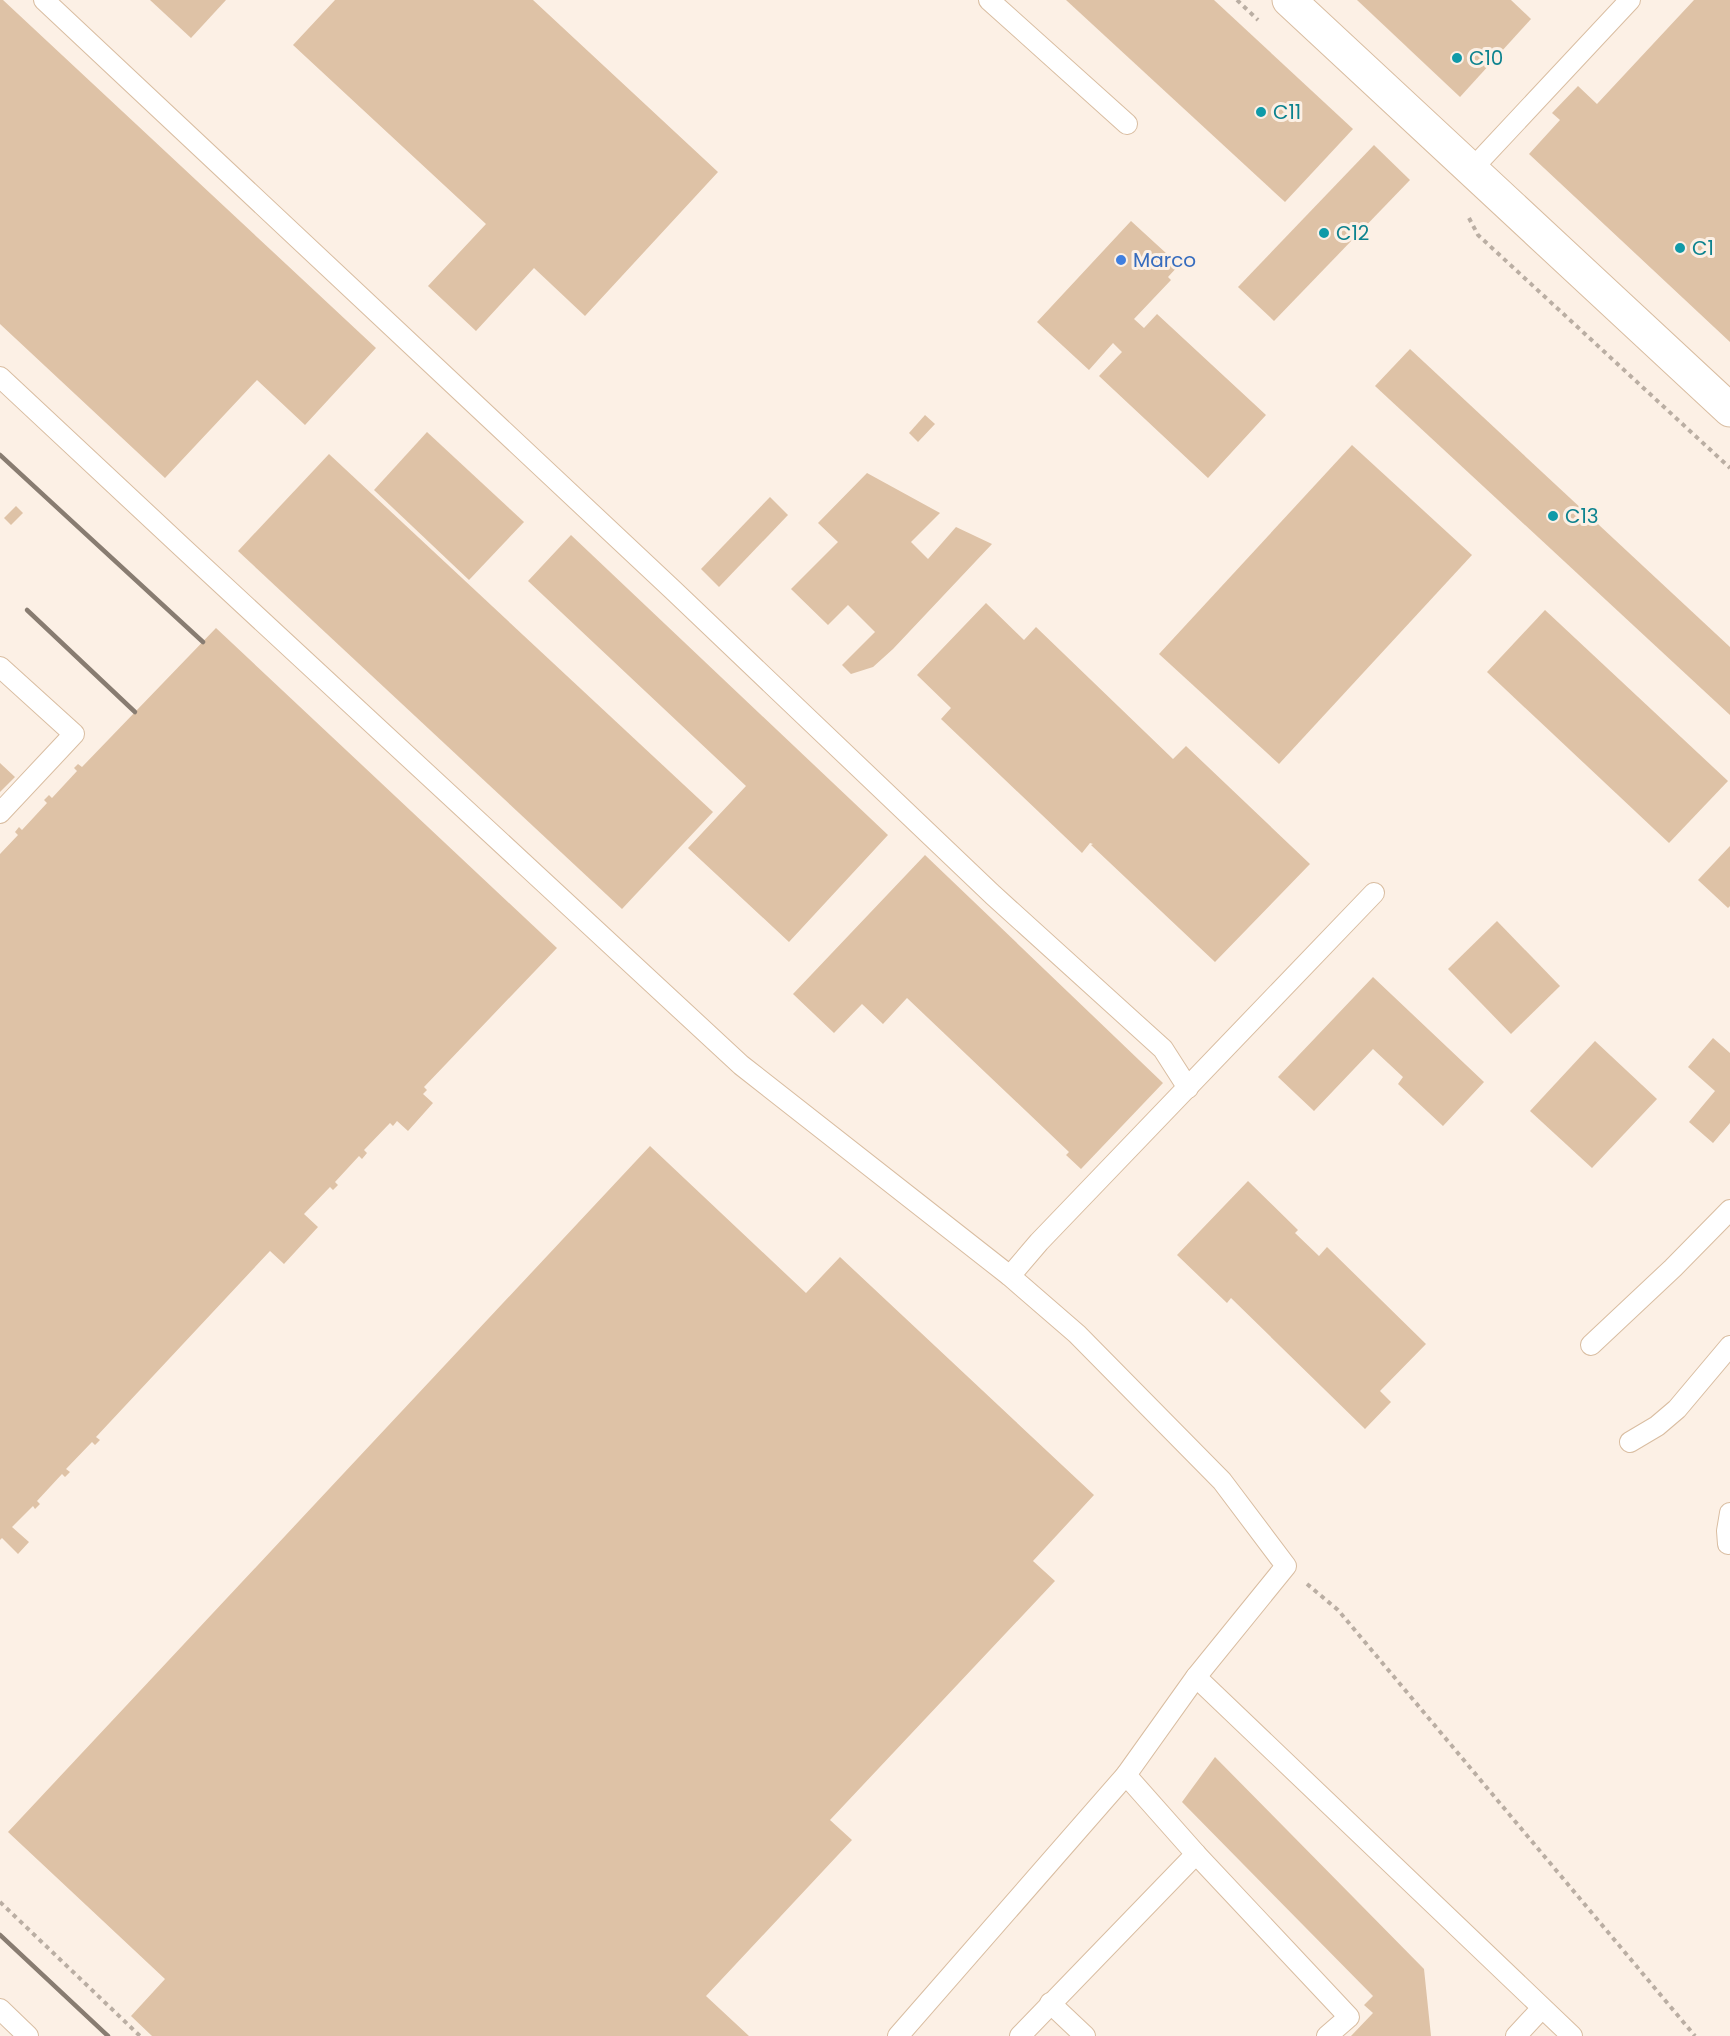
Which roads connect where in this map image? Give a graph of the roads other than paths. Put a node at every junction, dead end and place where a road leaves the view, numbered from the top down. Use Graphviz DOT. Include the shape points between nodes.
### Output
graph roads {
  1 [pos="44,0"];
  2 [pos="989,0"];
  3 [pos="1289,0"];
  4 [pos="1630,0"];
  5 [pos="1127,124"];
  6 [pos="1472,169"];
  7 [pos="0,376"];
  8 [pos="1730,411"];
  9 [pos="0,667"];
  10 [pos="0,813"];
  11 [pos="1374,893"];
  12 [pos="1188,1088"];
  13 [pos="1730,1210"];
  14 [pos="1010,1276"];
  15 [pos="1591,1345"];
  16 [pos="1730,1346"];
  17 [pos="1630,1442"];
  18 [pos="1730,1513"];
  19 [pos="1728,1544"];
  20 [pos="1196,1677"];
  21 [pos="1126,1775"];
  22 [pos="1196,1854"];
  23 [pos="1050,2003"];
  24 [pos="1542,2008"];
  25 [pos="0,2009"];
  26 [pos="28,2036"];
  27 [pos="898,2036"];
  28 [pos="1020,2036"];
  29 [pos="1085,2036"];
  30 [pos="1327,2036"];
  31 [pos="1516,2036"];
  32 [pos="1572,2036"];
  1 -- 12 [label="lane" via="993,895 1162,1049"];
  2 -- 5 [label="lane"];
  3 -- 6 [label="street"];
  4 -- 6 [label="lane"];
  6 -- 8 [label="street"];
  7 -- 14 [label="lane" via="741,1065"];
  9 -- 10 [label="lane" via="74,734"];
  11 -- 12 [label="lane"];
  12 -- 14 [label="lane"];
  13 -- 15 [label="lane"];
  14 -- 20 [label="lane" via="1077,1334 1222,1481 1286,1566"];
  16 -- 17 [label="lane" via="1677,1409"];
  18 -- 19 [label="lane"];
  20 -- 21 [label="lane"];
  20 -- 24 [label="lane"];
  21 -- 22 [label="lane"];
  21 -- 27 [label="lane"];
  22 -- 23 [label="lane"];
  22 -- 30 [label="lane" via="1349,2017"];
  23 -- 28 [label="lane"];
  23 -- 29 [label="lane"];
  24 -- 31 [label="lane"];
  24 -- 32 [label="lane"];
  25 -- 26 [label="lane"];
}
